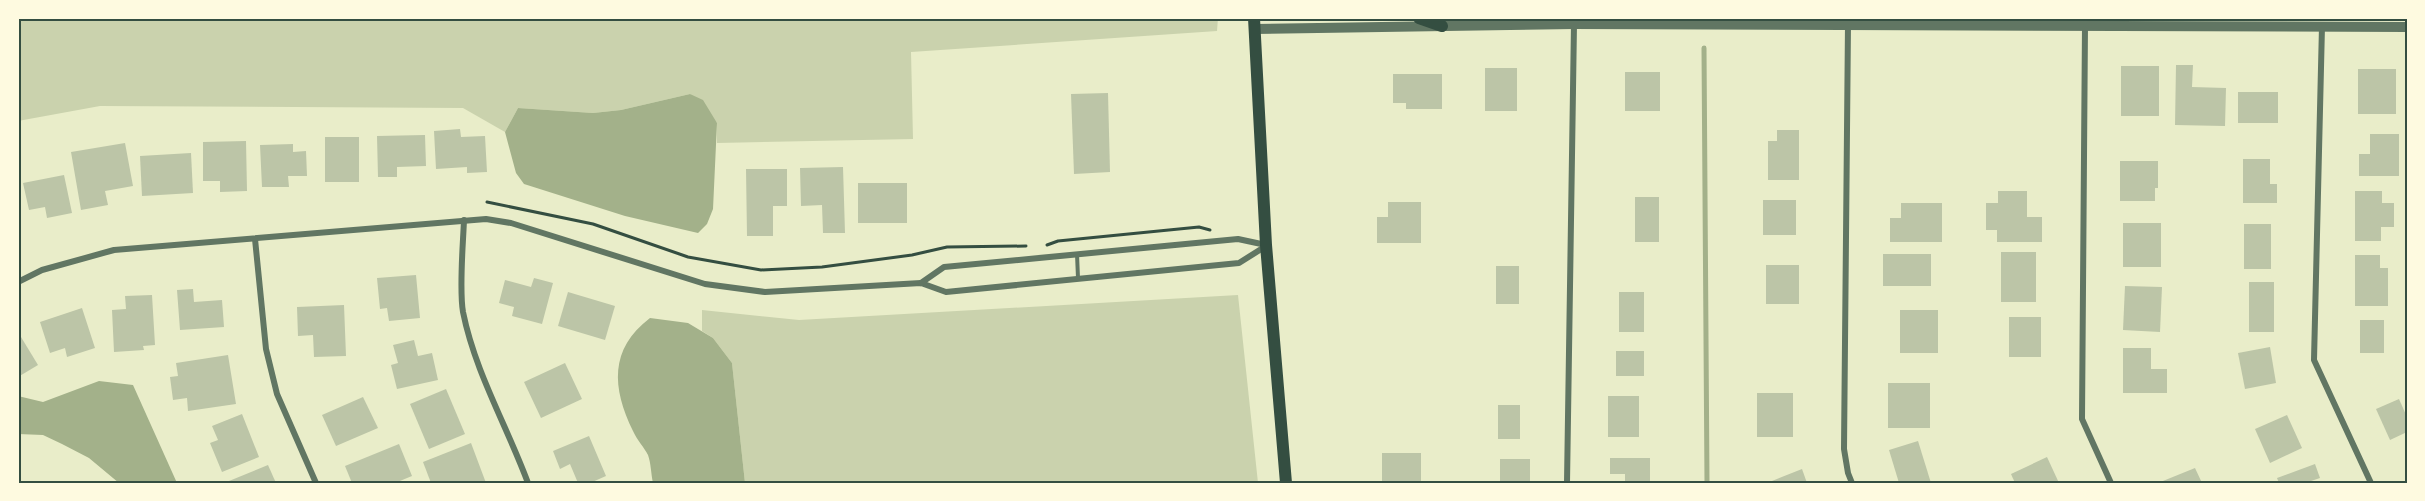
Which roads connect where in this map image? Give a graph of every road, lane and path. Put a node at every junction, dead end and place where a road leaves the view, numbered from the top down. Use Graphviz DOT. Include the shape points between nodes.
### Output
graph roads {
  1 [pos="1419,18"];
  2 [pos="1255,22"];
  3 [pos="1574,24"];
  4 [pos="1848,24"];
  5 [pos="1442,26"];
  6 [pos="2085,26"];
  7 [pos="2322,26"];
  8 [pos="2407,27"];
  9 [pos="487,202"];
  10 [pos="464,220"];
  11 [pos="1217,231"];
  12 [pos="255,239"];
  13 [pos="1266,246"];
  14 [pos="1031,247"];
  15 [pos="1039,248"];
  16 [pos="1077,254"];
  17 [pos="1078,279"];
  18 [pos="18,282"];
  19 [pos="921,283"];
  20 [pos="316,483"];
  21 [pos="528,483"];
  22 [pos="1286,483"];
  23 [pos="1567,483"];
  24 [pos="1852,483"];
  25 [pos="2111,483"];
  26 [pos="2371,483"];
  1 -- 5 [label="main road"];
  2 -- 5 [label="street"];
  2 -- 13 [label="main road"];
  3 -- 4 [label="street"];
  3 -- 5 [label="street"];
  3 -- 23 [label="street"];
  4 -- 6 [label="street"];
  4 -- 24 [label="street" via="1844,450"];
  6 -- 7 [label="street"];
  6 -- 25 [label="street" via="2082,419"];
  7 -- 8 [label="street"];
  7 -- 26 [label="street" via="2314,360"];
  9 -- 14 [label="path" via="593,224 688,258 761,270 833,266 947,247"];
  10 -- 12 [label="street"];
  10 -- 19 [label="street" via="511,224 705,284 765,292"];
  10 -- 21 [label="street" via="462,309 475,356"];
  11 -- 15 [label="path" via="1188,228 1058,241"];
  12 -- 18 [label="street" via="114,250 42,270"];
  12 -- 20 [label="street" via="266,349 277,394"];
  13 -- 16 [label="street" via="1238,239"];
  13 -- 17 [label="street" via="1239,263"];
  13 -- 22 [label="main road"];
  16 -- 17 [label="lane"];
  16 -- 19 [label="street" via="944,267"];
  17 -- 19 [label="street" via="946,292"];
}
